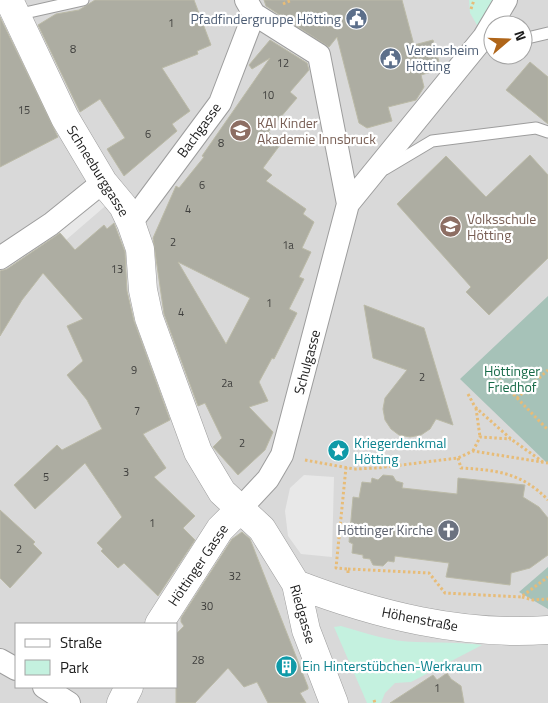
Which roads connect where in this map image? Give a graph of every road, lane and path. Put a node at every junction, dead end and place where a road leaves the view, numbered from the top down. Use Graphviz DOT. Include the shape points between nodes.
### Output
graph roads {
  1 [pos="83,0"];
  2 [pos="506,0"];
  3 [pos="12,7"];
  4 [pos="250,7"];
  5 [pos="499,15"];
  6 [pos="548,33"];
  7 [pos="533,36"];
  8 [pos="483,43"];
  9 [pos="548,132"];
  10 [pos="368,178"];
  11 [pos="104,182"];
  12 [pos="348,204"];
  13 [pos="131,223"];
  14 [pos="0,258"];
  15 [pos="489,369"];
  16 [pos="548,370"];
  17 [pos="468,394"];
  18 [pos="517,398"];
  19 [pos="475,407"];
  20 [pos="548,430"];
  21 [pos="480,437"];
  22 [pos="511,439"];
  23 [pos="474,451"];
  24 [pos="282,455"];
  25 [pos="458,458"];
  26 [pos="546,463"];
  27 [pos="346,467"];
  28 [pos="548,500"];
  29 [pos="241,508"];
  30 [pos="348,569"];
  31 [pos="548,577"];
  32 [pos="296,584"];
  33 [pos="521,597"];
  34 [pos="548,599"];
  35 [pos="344,602"];
  36 [pos="160,623"];
  37 [pos="548,630"];
  38 [pos="0,660"];
  39 [pos="15,668"];
  40 [pos="46,688"];
  41 [pos="128,688"];
  42 [pos="69,703"];
  43 [pos="121,703"];
  44 [pos="334,703"];
  1 -- 3 [label="lane"];
  2 -- 5 [label="street, Schulgasse"];
  3 -- 11 [label="street, Schneeburggasse" via="65,118"];
  4 -- 12 [label="street, Schulgasse" via="319,55"];
  4 -- 13 [label="street, Bachgasse" via="220,103"];
  6 -- 7 [label="lane"];
  8 -- 10 [label="street, Schulgasse"];
  9 -- 10 [label="lane" via="536,128 432,141"];
  10 -- 12 [label="street, Schulgasse"];
  11 -- 13 [label="street, Schneeburggasse" via="123,206"];
  11 -- 14 [label="street" via="51,224"];
  12 -- 24 [label="street, Schulgasse"];
  13 -- 29 [label="street, Schneeburggasse" via="140,249 149,318 198,452 222,492"];
  15 -- 18 [label="path"];
  16 -- 18 [label="path"];
  17 -- 19 [label="path"];
  18 -- 20 [label="path"];
  19 -- 21 [label="path"];
  19 -- 22 [label="path"];
  21 -- 22 [label="path"];
  21 -- 23 [label="path"];
  22 -- 26 [label="path"];
  23 -- 25 [label="path"];
  23 -- 26 [label="path"];
  24 -- 27 [label="path"];
  24 -- 29 [label="street, Schulgasse" via="268,479"];
  25 -- 27 [label="path" via="377,468"];
  25 -- 28 [label="path" via="461,468 500,471 534,486"];
  27 -- 30 [label="path" via="336,568"];
  29 -- 32 [label="street, Riedgasse" via="262,529"];
  29 -- 36 [label="street, Höttinger Gasse" via="220,529"];
  30 -- 33 [label="path" via="429,573 445,593"];
  30 -- 35 [label="path"];
  31 -- 33 [label="path"];
  32 -- 35 [label="street, Höhenstraße"];
  32 -- 44 [label="street, Riedgasse" via="306,630"];
  33 -- 34 [label="path"];
  35 -- 37 [label="street, Höhenstraße" via="407,620 438,625"];
  38 -- 39 [label="street"];
  40 -- 42 [label="street"];
  41 -- 43 [label="street"];
}
